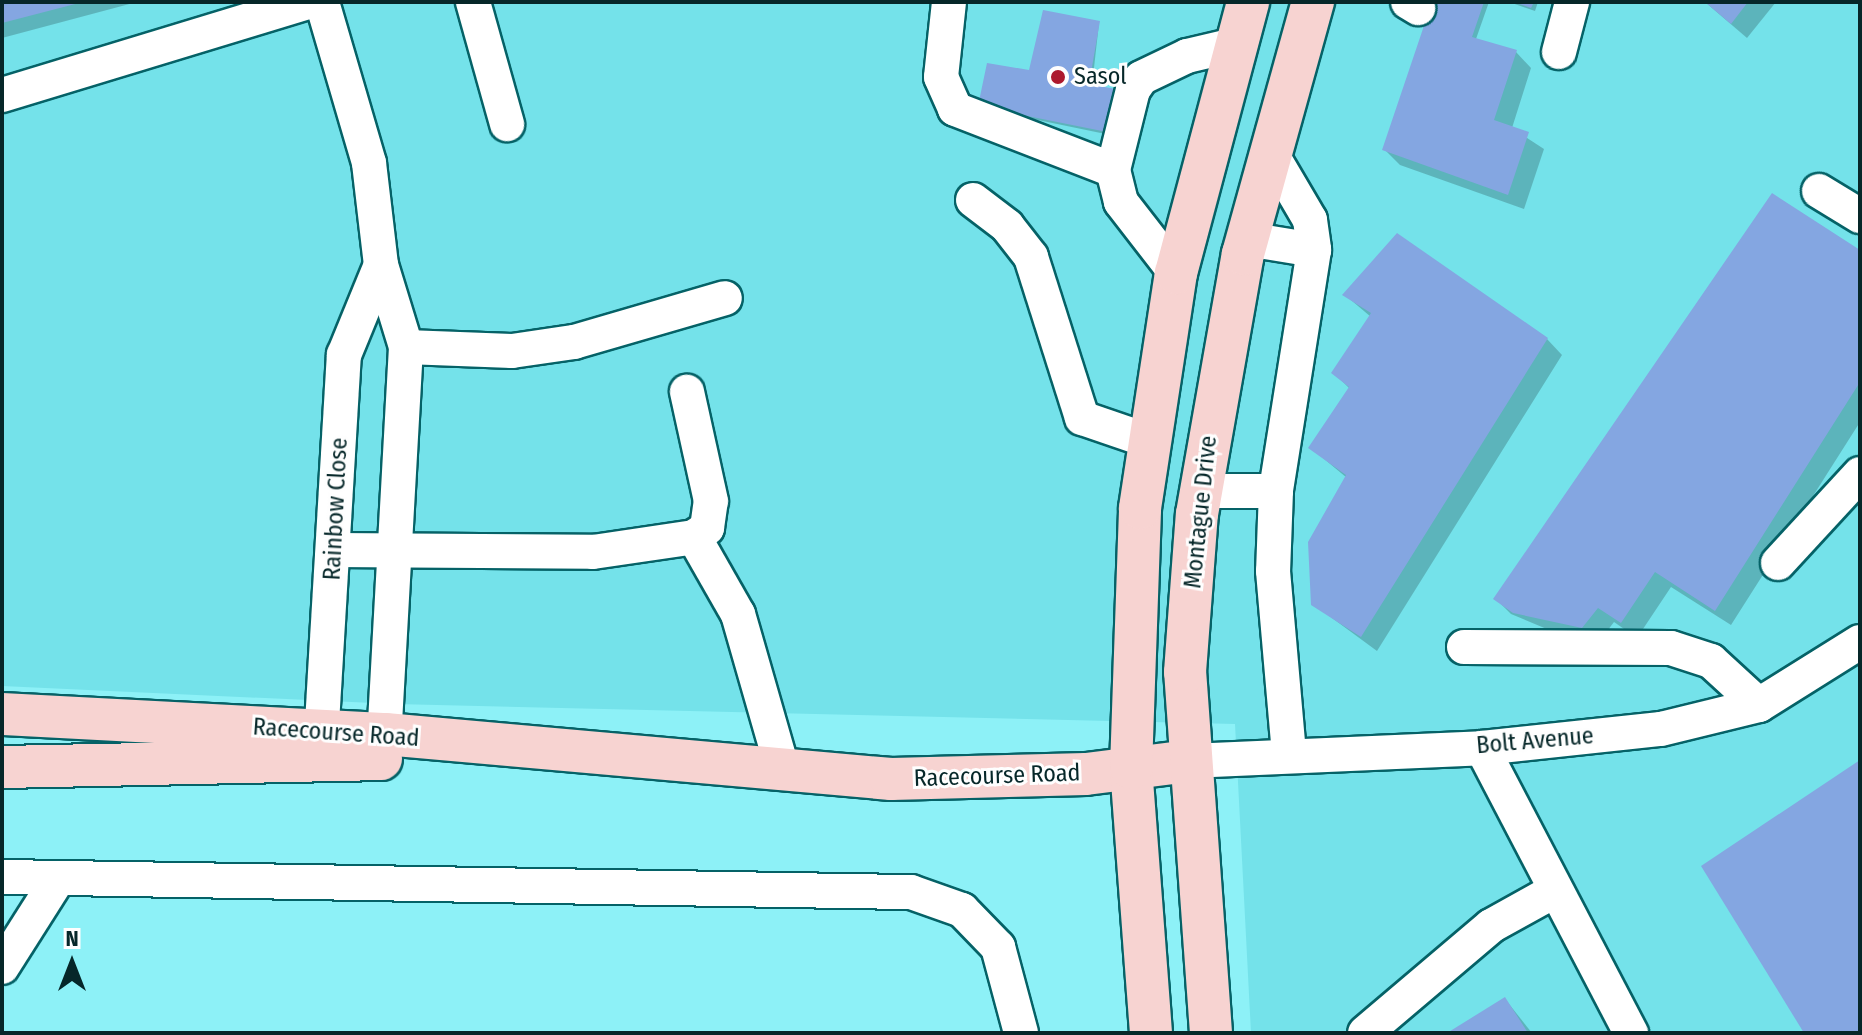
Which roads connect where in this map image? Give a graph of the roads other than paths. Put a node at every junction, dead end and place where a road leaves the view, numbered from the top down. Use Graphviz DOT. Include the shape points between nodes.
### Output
graph roads {
  1 [pos="309,2"];
  2 [pos="322,2"];
  3 [pos="473,2"];
  4 [pos="949,2"];
  5 [pos="1248,2"];
  6 [pos="1313,2"];
  7 [pos="1572,2"];
  8 [pos="1234,45"];
  9 [pos="1559,52"];
  10 [pos="2,95"];
  11 [pos="507,124"];
  12 [pos="1269,150"];
  13 [pos="1113,170"];
  14 [pos="1819,191"];
  15 [pos="973,200"];
  16 [pos="1860,216"];
  17 [pos="1247,239"];
  18 [pos="1314,250"];
  19 [pos="381,265"];
  20 [pos="1176,273"];
  21 [pos="725,298"];
  22 [pos="406,347"];
  23 [pos="687,392"];
  24 [pos="1149,441"];
  25 [pos="1860,474"];
  26 [pos="1200,491"];
  27 [pos="1276,491"];
  28 [pos="694,537"];
  29 [pos="333,550"];
  30 [pos="396,552"];
  31 [pos="1778,563"];
  32 [pos="1860,642"];
  33 [pos="1464,647"];
  34 [pos="1759,705"];
  35 [pos="2,714"];
  36 [pos="322,745"];
  37 [pos="384,746"];
  38 [pos="1482,748"];
  39 [pos="1289,754"];
  40 [pos="1189,761"];
  41 [pos="2,767"];
  42 [pos="1131,768"];
  43 [pos="783,771"];
  44 [pos="2,877"];
  45 [pos="56,882"];
  46 [pos="1556,890"];
  47 [pos="2,967"];
  48 [pos="1021,1033"];
  49 [pos="1151,1033"];
  50 [pos="1211,1033"];
  51 [pos="1365,1033"];
  52 [pos="1631,1033"];
  1 -- 10 [label="street"];
  2 -- 19 [label="street, Rainbow Close" via="369,163"];
  3 -- 11 [label="street"];
  4 -- 13 [label="street" via="941,77 955,109"];
  5 -- 8 [label="main road"];
  6 -- 12 [label="main road, Montague Drive"];
  7 -- 9 [label="street"];
  8 -- 13 [label="street" via="1141,78"];
  8 -- 20 [label="main road"];
  12 -- 17 [label="main road, Montague Drive"];
  12 -- 18 [label="street" via="1300,197"];
  13 -- 20 [label="street" via="1121,202"];
  14 -- 16 [label="street"];
  15 -- 24 [label="street" via="1031,257 1082,418"];
  17 -- 18 [label="street"];
  17 -- 26 [label="main road, Montague Drive"];
  18 -- 27 [label="street"];
  19 -- 22 [label="street, Rainbow Close"];
  19 -- 29 [label="street, Rainbow Close" via="344,355"];
  20 -- 24 [label="main road"];
  21 -- 22 [label="street" via="574,342 512,351"];
  22 -- 30 [label="street, Rainbow Close"];
  23 -- 28 [label="street" via="711,501 707,528"];
  24 -- 42 [label="main road"];
  25 -- 31 [label="street"];
  26 -- 27 [label="street"];
  26 -- 40 [label="main road, Montague Drive" via="1185,672"];
  27 -- 39 [label="street" via="1273,571"];
  28 -- 30 [label="street" via="593,552"];
  28 -- 43 [label="street" via="738,614"];
  29 -- 30 [label="street"];
  29 -- 36 [label="street, Rainbow Close"];
  30 -- 37 [label="street, Rainbow Close"];
  32 -- 34 [label="street, Bolt Avenue"];
  33 -- 34 [label="street" via="1671,648 1711,661"];
  34 -- 38 [label="street, Bolt Avenue" via="1661,729"];
  35 -- 36 [label="main road, Racecourse Road"];
  36 -- 37 [label="main road, Racecourse Road"];
  36 -- 41 [label="main road, Racecourse Road"];
  37 -- 43 [label="main road, Racecourse Road"];
  38 -- 39 [label="street, Bolt Avenue"];
  38 -- 46 [label="street"];
  39 -- 40 [label="street, Bolt Avenue"];
  40 -- 42 [label="main road, Racecourse Road"];
  40 -- 50 [label="main road, Montague Drive"];
  42 -- 43 [label="main road, Racecourse Road" via="891,779"];
  42 -- 49 [label="main road"];
  44 -- 45 [label="street"];
  45 -- 47 [label="street"];
  45 -- 48 [label="street" via="911,892 962,910 998,947"];
  46 -- 51 [label="street" via="1491,926"];
  46 -- 52 [label="street"];
}
